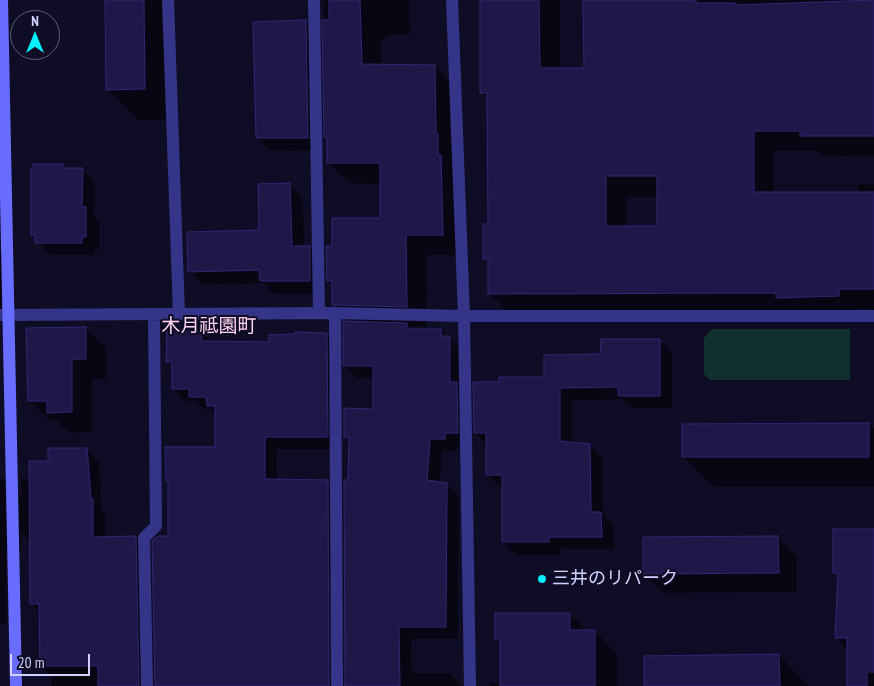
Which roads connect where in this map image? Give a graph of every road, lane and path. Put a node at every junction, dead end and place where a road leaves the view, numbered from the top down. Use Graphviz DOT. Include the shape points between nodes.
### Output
graph roads {
  1 [pos="2,0"];
  2 [pos="168,0"];
  3 [pos="314,0"];
  4 [pos="452,0"];
  5 [pos="319,313"];
  6 [pos="335,313"];
  7 [pos="3,315"];
  8 [pos="179,315"];
  9 [pos="154,316"];
  10 [pos="464,316"];
  11 [pos="874,316"];
  12 [pos="16,686"];
  13 [pos="147,686"];
  14 [pos="337,686"];
  15 [pos="470,686"];
  1 -- 7 [label="street"];
  2 -- 8 [label="street"];
  3 -- 5 [label="street"];
  4 -- 10 [label="street"];
  5 -- 6 [label="street"];
  5 -- 8 [label="street"];
  6 -- 10 [label="street"];
  6 -- 14 [label="street"];
  7 -- 9 [label="street"];
  7 -- 12 [label="street"];
  8 -- 9 [label="street"];
  9 -- 13 [label="street" via="156,526 144,538"];
  10 -- 11 [label="street"];
  10 -- 15 [label="street"];
}
